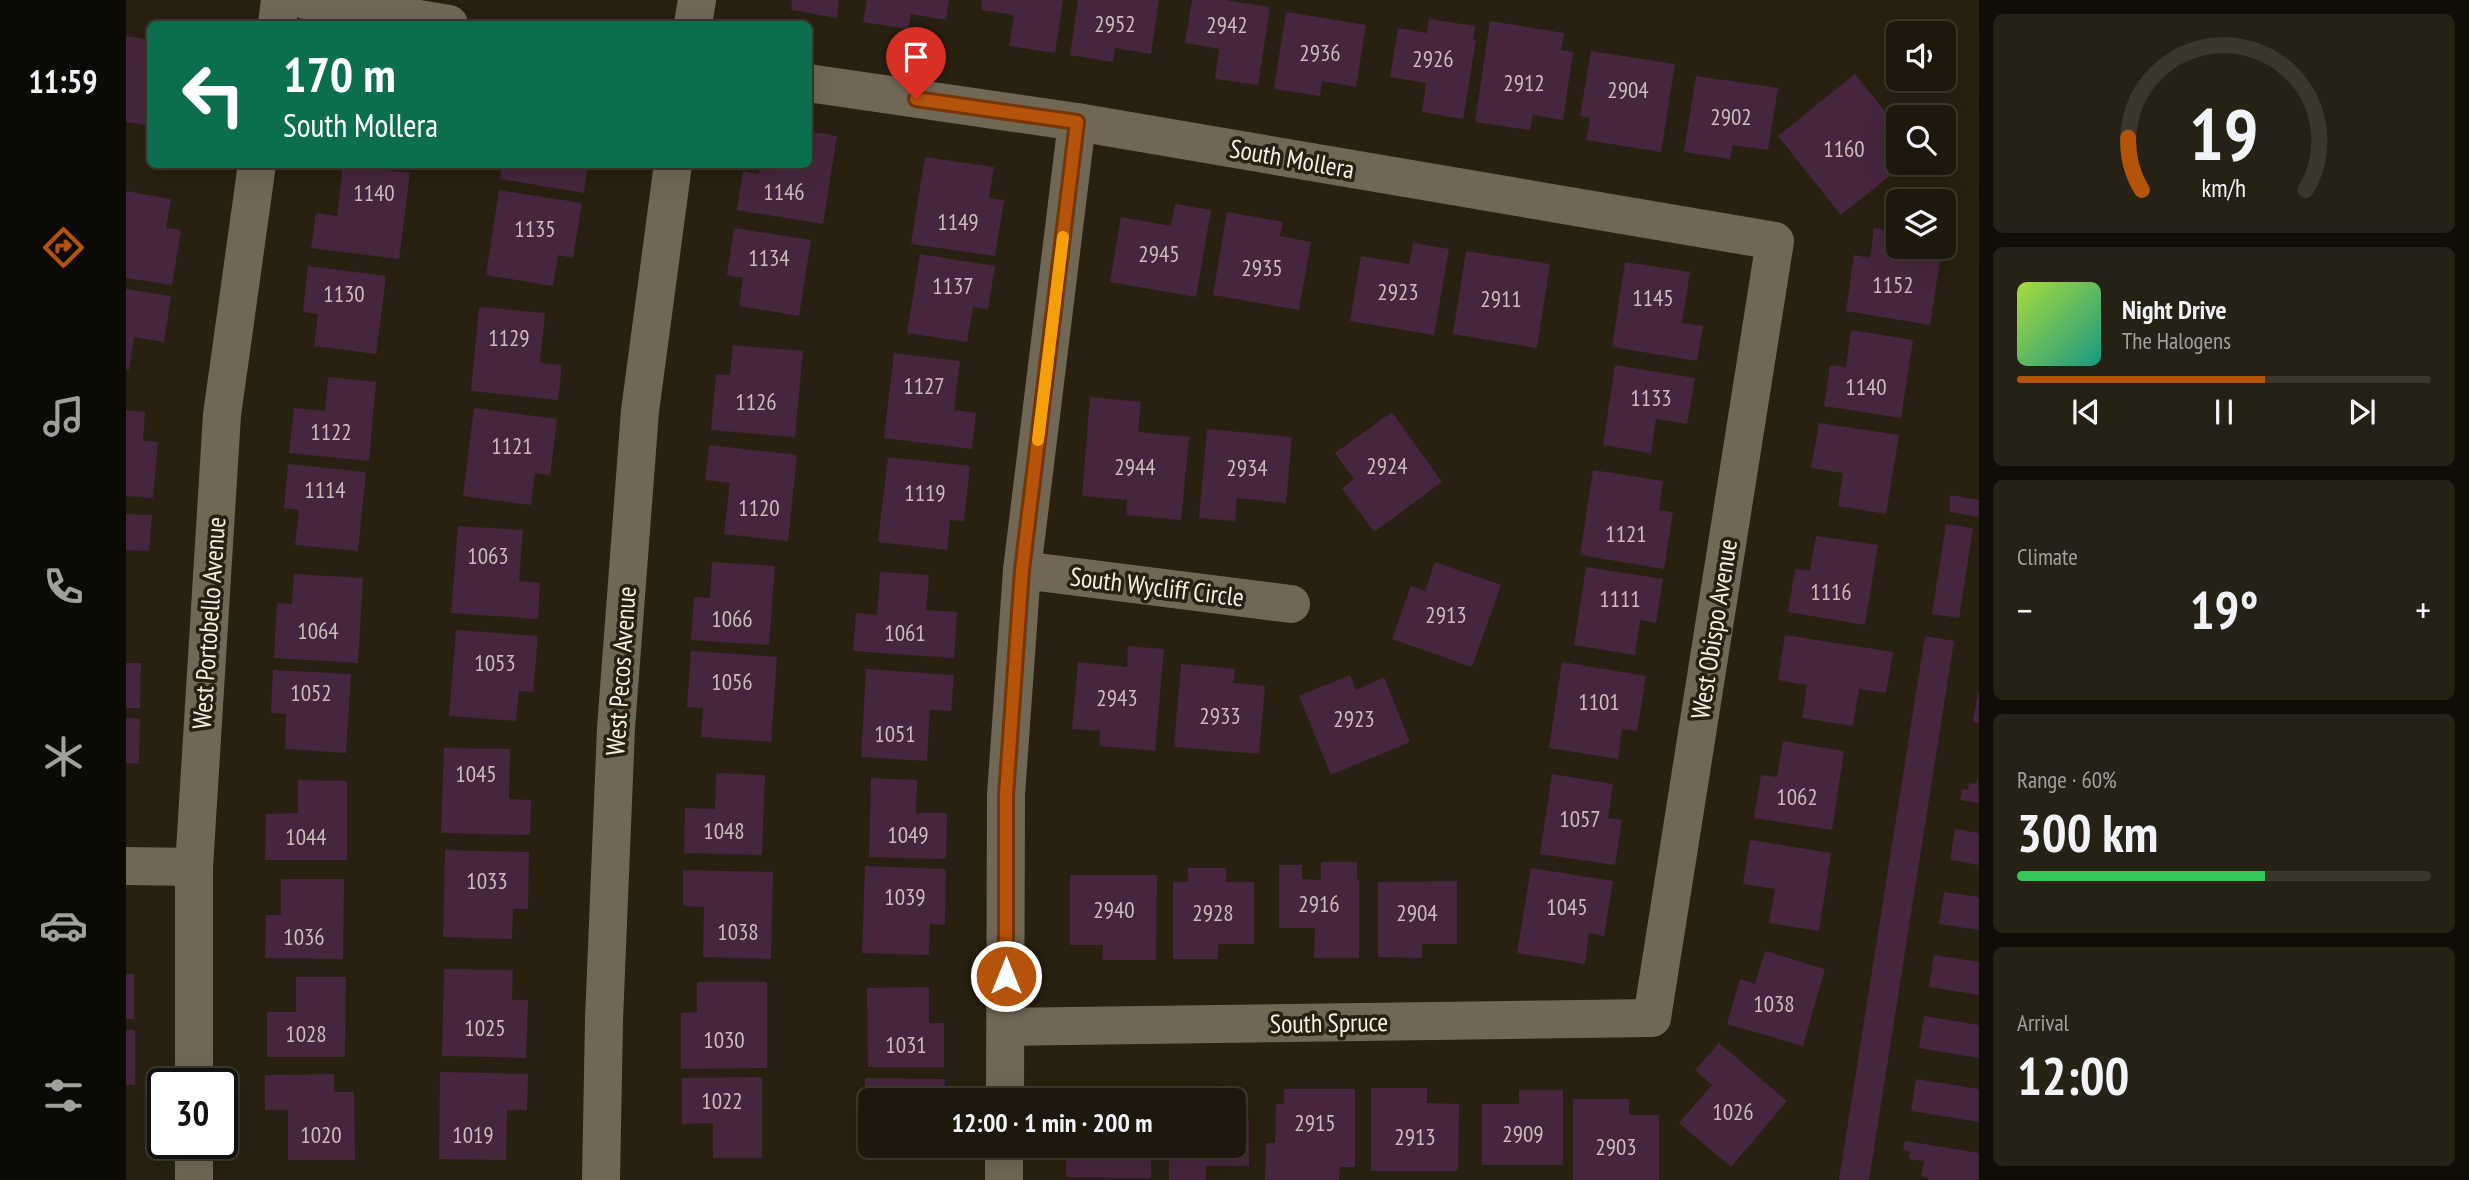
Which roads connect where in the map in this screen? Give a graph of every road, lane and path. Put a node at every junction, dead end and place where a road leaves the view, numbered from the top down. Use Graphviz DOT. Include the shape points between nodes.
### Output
graph roads {
  1 [pos="280,0"];
  2 [pos="305,0"];
  3 [pos="697,0"];
  4 [pos="277,21"];
  5 [pos="431,21"];
  6 [pos="694,21"];
  7 [pos="812,84"];
  8 [pos="1077,122"];
  9 [pos="256,168"];
  10 [pos="672,168"];
  11 [pos="1775,241"];
  12 [pos="1022,570"];
  13 [pos="1292,604"];
  14 [pos="126,866"];
  15 [pos="194,867"];
  16 [pos="1652,1018"];
  17 [pos="1006,1027"];
  18 [pos="194,1068"];
  19 [pos="1005,1088"];
  20 [pos="1004,1158"];
  21 [pos="194,1159"];
  22 [pos="194,1180"];
  23 [pos="601,1180"];
  24 [pos="1004,1180"];
  1 -- 4 [label="street"];
  2 -- 5 [label="street"];
  3 -- 6 [label="street"];
  7 -- 8 [label="street, South Mollera"];
  8 -- 11 [label="street, South Mollera"];
  8 -- 12 [label="street"];
  9 -- 15 [label="street, West Portobello Avenue" via="222,415"];
  10 -- 23 [label="street, West Pecos Avenue" via="640,411 616,728"];
  11 -- 16 [label="street, West Obispo Avenue"];
  12 -- 13 [label="street, South Wycliff Circle"];
  12 -- 17 [label="street" via="1006,795"];
  14 -- 15 [label="street"];
  15 -- 18 [label="street, West Portobello Avenue"];
  16 -- 17 [label="street, South Spruce"];
  17 -- 19 [label="street"];
  20 -- 24 [label="street"];
  21 -- 22 [label="street"];
}
